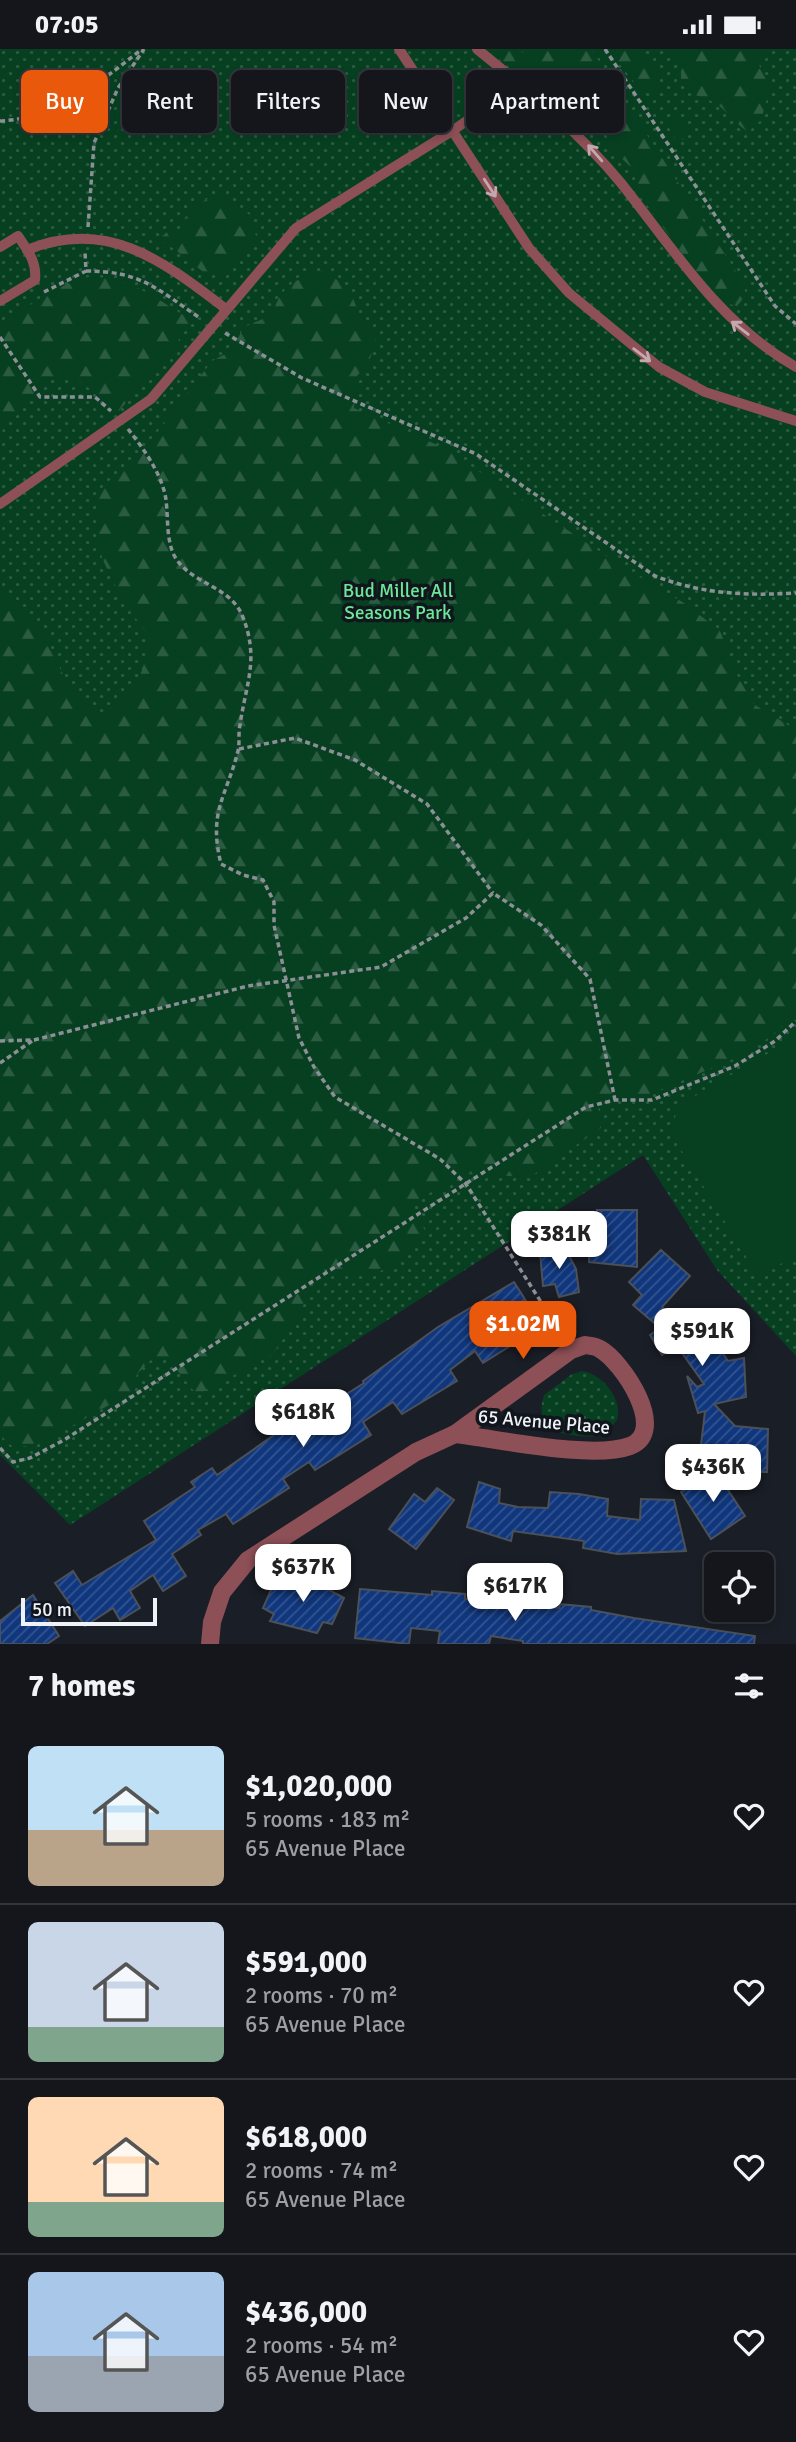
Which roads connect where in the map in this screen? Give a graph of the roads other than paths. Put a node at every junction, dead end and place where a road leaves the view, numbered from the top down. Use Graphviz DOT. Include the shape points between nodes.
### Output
graph roads {
  1 [pos="399,49"];
  2 [pos="477,49"];
  3 [pos="413,70"];
  4 [pos="503,70"];
  5 [pos="466,121"];
  6 [pos="452,131"];
  7 [pos="449,133"];
  8 [pos="577,133"];
  9 [pos="0,247"];
  10 [pos="27,250"];
  11 [pos="0,302"];
  12 [pos="226,309"];
  13 [pos="796,367"];
  14 [pos="796,421"];
  15 [pos="0,504"];
  16 [pos="455,1434"];
  17 [pos="210,1644"];
  1 -- 3 [label="lane"];
  2 -- 4 [label="lane"];
  5 -- 6 [label="lane"];
  6 -- 14 [label="lane, one-way" via="529,248 569,293 619,337 659,367 705,392"];
  7 -- 12 [label="lane" via="296,228"];
  13 -- 8 [label="lane, one-way" via="730,320"];
  9 -- 10 [label="lane" via="18,236"];
  10 -- 11 [label="lane" via="34,263 34,280"];
  10 -- 12 [label="lane" via="87,237 126,244"];
  12 -- 15 [label="lane" via="151,399"];
  16 -- 16 [label="street, 65 Avenue Place" via="602,1452 634,1444 645,1422 638,1394 614,1361 599,1347 585,1345 571,1350"];
  16 -- 17 [label="street, 65 Avenue Place" via="416,1452 248,1560 222,1592"];
}
